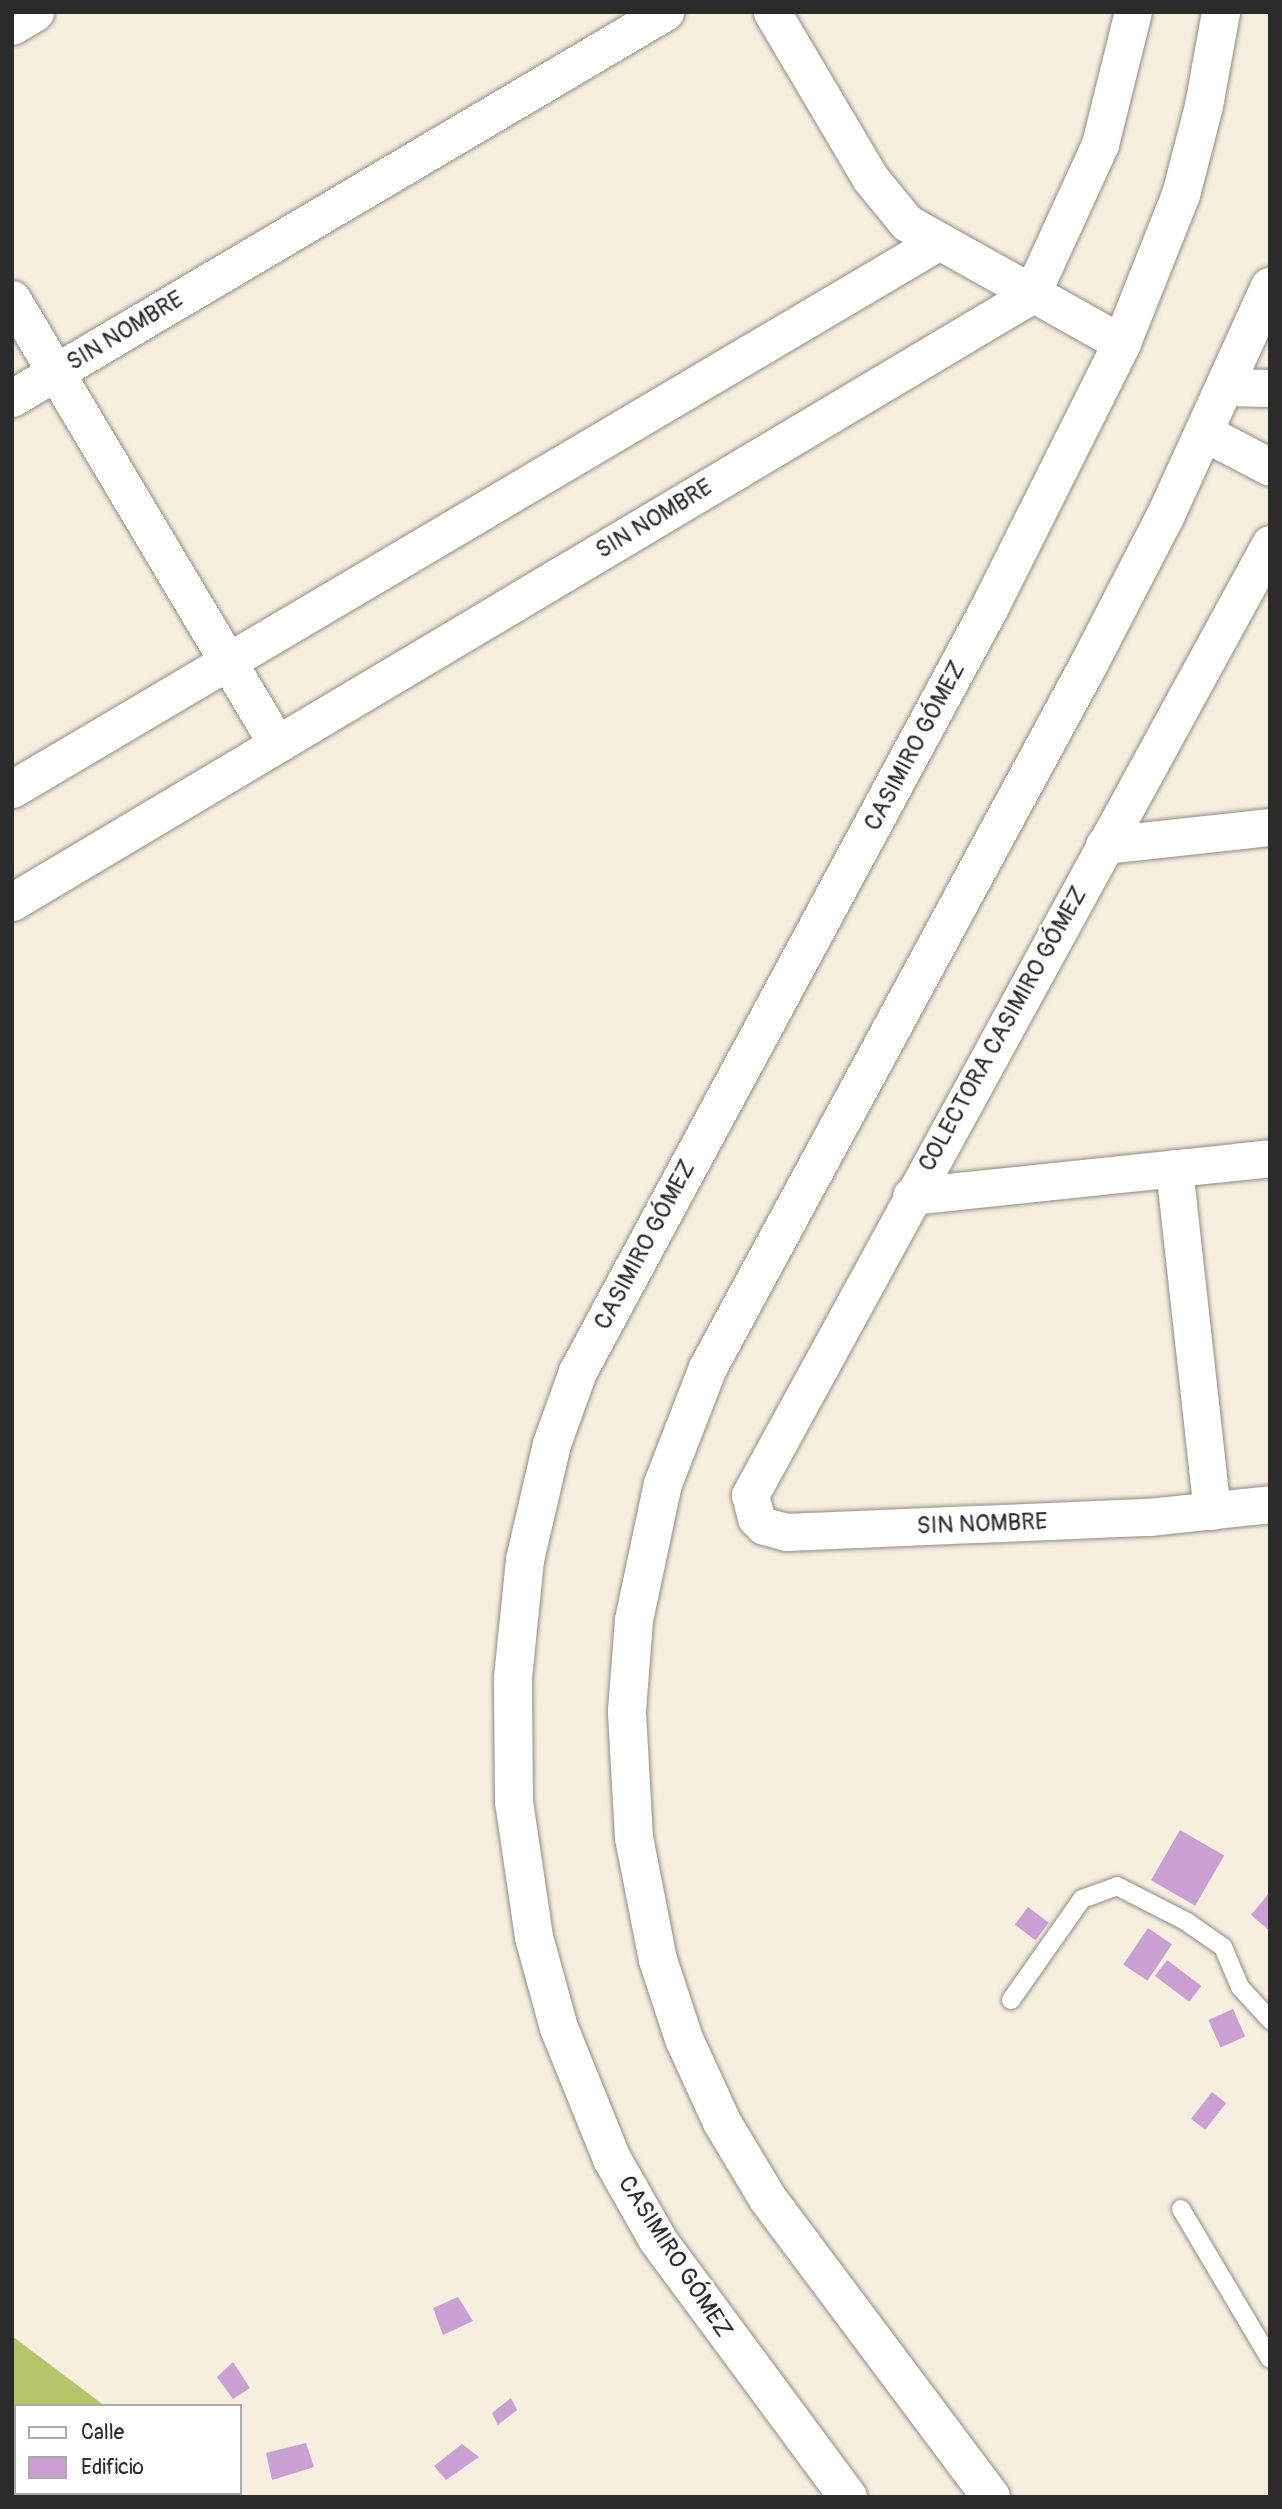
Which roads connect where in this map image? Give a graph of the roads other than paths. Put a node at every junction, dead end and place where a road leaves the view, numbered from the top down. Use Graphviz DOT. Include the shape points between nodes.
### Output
graph roads {
  1 [pos="35,12"];
  2 [pos="665,12"];
  3 [pos="772,12"];
  4 [pos="1133,12"];
  5 [pos="1221,12"];
  6 [pos="12,26"];
  7 [pos="936,243"];
  8 [pos="1270,287"];
  9 [pos="1031,295"];
  10 [pos="12,299"];
  11 [pos="1122,343"];
  12 [pos="56,373"];
  13 [pos="1226,387"];
  14 [pos="1270,388"];
  15 [pos="12,398"];
  16 [pos="1205,433"];
  17 [pos="1270,467"];
  18 [pos="1270,544"];
  19 [pos="228,662"];
  20 [pos="277,744"];
  21 [pos="12,789"];
  22 [pos="1270,827"];
  23 [pos="1104,845"];
  24 [pos="12,902"];
  25 [pos="1270,1158"];
  26 [pos="1174,1168"];
  27 [pos="911,1196"];
  28 [pos="1270,1504"];
  29 [pos="1212,1510"];
  30 [pos="756,1518"];
  31 [pos="1012,2000"];
  32 [pos="1270,2020"];
  33 [pos="1181,2208"];
  34 [pos="1270,2359"];
  35 [pos="848,2497"];
  36 [pos="990,2497"];
  1 -- 6 [label="street"];
  2 -- 12 [label="street, SIN NOMBRE"];
  3 -- 7 [label="street" via="881,194 907,223"];
  4 -- 9 [label="street" via="1095,157"];
  5 -- 11 [label="main road, CASIMIRO GÓMEZ" via="1181,195"];
  7 -- 9 [label="street"];
  7 -- 19 [label="street"];
  8 -- 13 [label="main road"];
  9 -- 11 [label="street"];
  9 -- 20 [label="street, SIN NOMBRE"];
  10 -- 12 [label="street, SIN NOMBRE"];
  11 -- 35 [label="main road, CASIMIRO GÓMEZ" via="995,598 578,1372 541,1483 519,1599 512,1716 519,1847 534,1937 574,2072 612,2159 658,2239"];
  12 -- 15 [label="street, SIN NOMBRE"];
  12 -- 19 [label="street, SIN NOMBRE"];
  13 -- 14 [label="street"];
  13 -- 16 [label="main road"];
  16 -- 17 [label="street"];
  16 -- 36 [label="main road" via="1089,664 708,1368 663,1484 634,1620 627,1711 634,1838 658,1960 684,2039 722,2122 768,2199"];
  18 -- 23 [label="street, COLECTORA CASIMIRO GÓMEZ"];
  19 -- 20 [label="street, SIN NOMBRE"];
  19 -- 21 [label="street"];
  20 -- 24 [label="street, SIN NOMBRE"];
  22 -- 23 [label="street"];
  23 -- 27 [label="street, COLECTORA CASIMIRO GÓMEZ"];
  25 -- 26 [label="street"];
  26 -- 27 [label="street"];
  26 -- 29 [label="street"];
  27 -- 30 [label="street, COLECTORA CASIMIRO GÓMEZ" via="753,1485 751,1506"];
  28 -- 29 [label="street, SIN NOMBRE"];
  29 -- 30 [label="street, SIN NOMBRE" via="1149,1517 786,1532 764,1526"];
  31 -- 32 [label="lane" via="1082,1899 1117,1886 1187,1922 1223,1947 1240,1987"];
  33 -- 34 [label="lane"];
}
